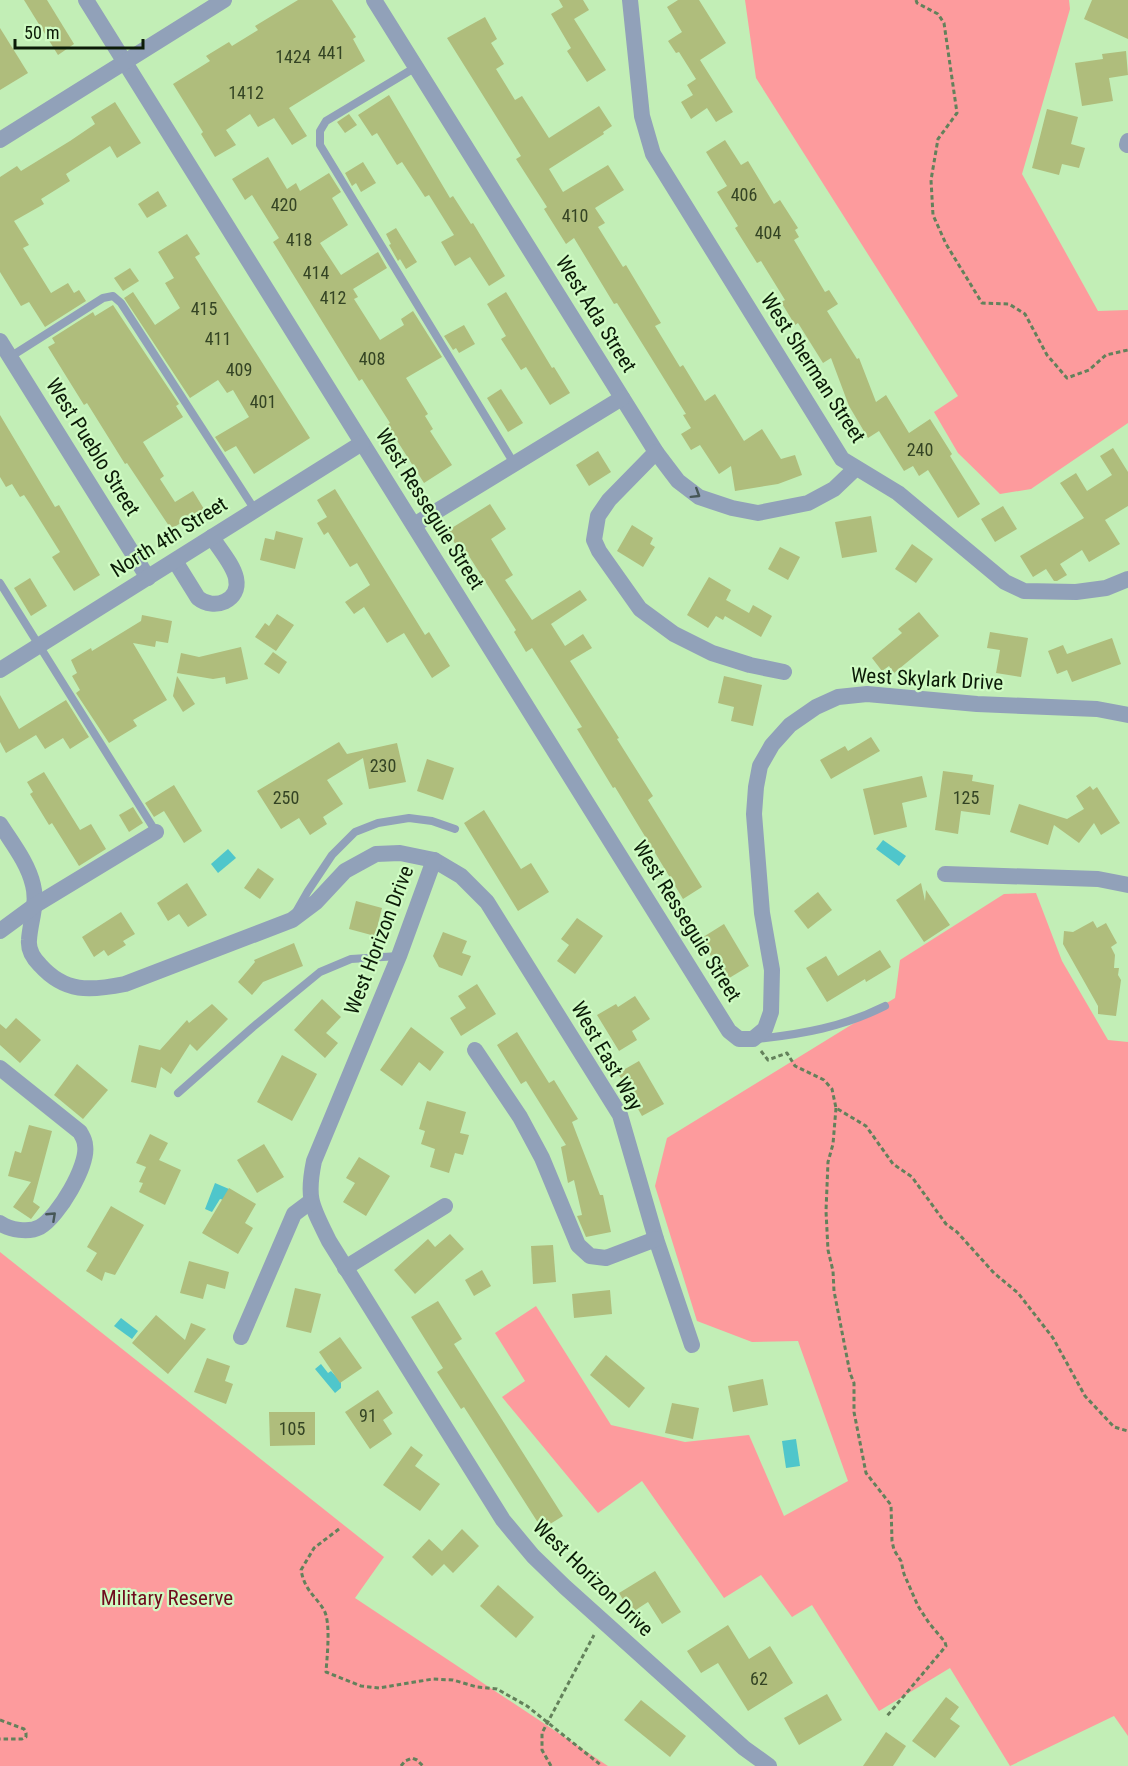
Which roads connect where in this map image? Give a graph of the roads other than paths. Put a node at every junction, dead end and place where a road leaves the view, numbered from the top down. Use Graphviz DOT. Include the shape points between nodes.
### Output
graph roads {
  1 [pos="86,0"];
  2 [pos="224,0"];
  3 [pos="374,0"];
  4 [pos="630,0"];
  5 [pos="124,62"];
  6 [pos="416,67"];
  7 [pos="0,140"];
  8 [pos="0,341"];
  9 [pos="10,357"];
  10 [pos="622,398"];
  11 [pos="362,443"];
  12 [pos="656,452"];
  13 [pos="514,465"];
  14 [pos="856,468"];
  15 [pos="255,510"];
  16 [pos="414,525"];
  17 [pos="212,537"];
  18 [pos="175,561"];
  19 [pos="147,578"];
  20 [pos="1128,579"];
  21 [pos="0,584"];
  22 [pos="39,645"];
  23 [pos="0,670"];
  24 [pos="784,672"];
  25 [pos="1128,715"];
  26 [pos="0,824"];
  27 [pos="455,829"];
  28 [pos="156,832"];
  29 [pos="434,860"];
  30 [pos="945,873"];
  31 [pos="1128,885"];
  32 [pos="34,906"];
  33 [pos="292,920"];
  34 [pos="0,931"];
  35 [pos="399,956"];
  36 [pos="885,1006"];
  37 [pos="746,1039"];
  38 [pos="475,1050"];
  39 [pos="0,1068"];
  40 [pos="178,1094"];
  41 [pos="310,1202"];
  42 [pos="445,1206"];
  43 [pos="0,1223"];
  44 [pos="656,1239"];
  45 [pos="345,1268"];
  46 [pos="241,1337"];
  47 [pos="692,1346"];
  48 [pos="769,1766"];
  1 -- 5 [label="street, West Resseguie Street"];
  2 -- 5 [label="street"];
  3 -- 6 [label="street, West Ada Street"];
  4 -- 14 [label="street, West Sherman Street" via="642,116 653,154 842,459"];
  5 -- 7 [label="street"];
  5 -- 11 [label="street, West Resseguie Street"];
  6 -- 10 [label="street, West Ada Street"];
  6 -- 13 [label="lane" via="326,121 320,131 320,145"];
  8 -- 9 [label="street, West Pueblo Street"];
  9 -- 15 [label="lane" via="112,296 121,303"];
  9 -- 19 [label="street, West Pueblo Street"];
  10 -- 12 [label="street, West Ada Street"];
  10 -- 13 [label="street"];
  11 -- 15 [label="street, North 4th Street"];
  11 -- 16 [label="street, West Resseguie Street"];
  12 -- 14 [label="street, West Ada Street, one-way" via="678,481 699,497 758,513 808,502 834,489"];
  12 -- 24 [label="street" via="598,516 594,540 598,552 640,609 674,634 712,653"];
  13 -- 16 [label="street"];
  14 -- 20 [label="street, West Sherman Street" via="898,493 1005,582 1024,591 1076,592 1106,588"];
  15 -- 17 [label="street, North 4th Street"];
  16 -- 37 [label="street, West Resseguie Street" via="729,1031"];
  17 -- 18 [label="street, North 4th Street"];
  17 -- 18 [label="street" via="235,575 236,588 228,600 213,605 203,602"];
  18 -- 19 [label="street, North 4th Street"];
  19 -- 22 [label="street, North 4th Street"];
  21 -- 22 [label="lane"];
  22 -- 23 [label="street, North 4th Street"];
  22 -- 28 [label="lane"];
  25 -- 37 [label="street, West Skylark Drive" via="1097,709 867,694 838,697 790,725 760,766 756,787 754,813 762,914 772,970 771,1012 765,1029"];
  26 -- 32 [label="street, West Horizon Drive" via="27,868 34,886"];
  27 -- 33 [label="lane" via="409,818 355,832 332,855"];
  28 -- 32 [label="street"];
  29 -- 33 [label="street, West Horizon Drive" via="400,853 376,854 345,871 316,902"];
  29 -- 35 [label="street, West Horizon Drive"];
  29 -- 44 [label="street, West East Way" via="461,876 487,902 620,1115"];
  30 -- 31 [label="street" via="1098,879"];
  32 -- 33 [label="street, West Horizon Drive" via="28,943 32,956 59,982 98,989 125,984"];
  32 -- 34 [label="street"];
  35 -- 40 [label="lane" via="351,959 320,972"];
  35 -- 41 [label="street, West Horizon Drive" via="314,1161"];
  36 -- 37 [label="lane" via="864,1017 803,1034"];
  38 -- 44 [label="street" via="542,1158 578,1245 590,1256 606,1258"];
  43 -- 39 [label="street, one-way" via="13,1230 39,1228 58,1212 78,1178 86,1146 80,1132"];
  41 -- 45 [label="street, West Horizon Drive"];
  41 -- 46 [label="street" via="294,1214"];
  42 -- 45 [label="street"];
  44 -- 47 [label="street, West East Way"];
  45 -- 48 [label="street, West Horizon Drive" via="503,1520 533,1556 744,1748"];
}
